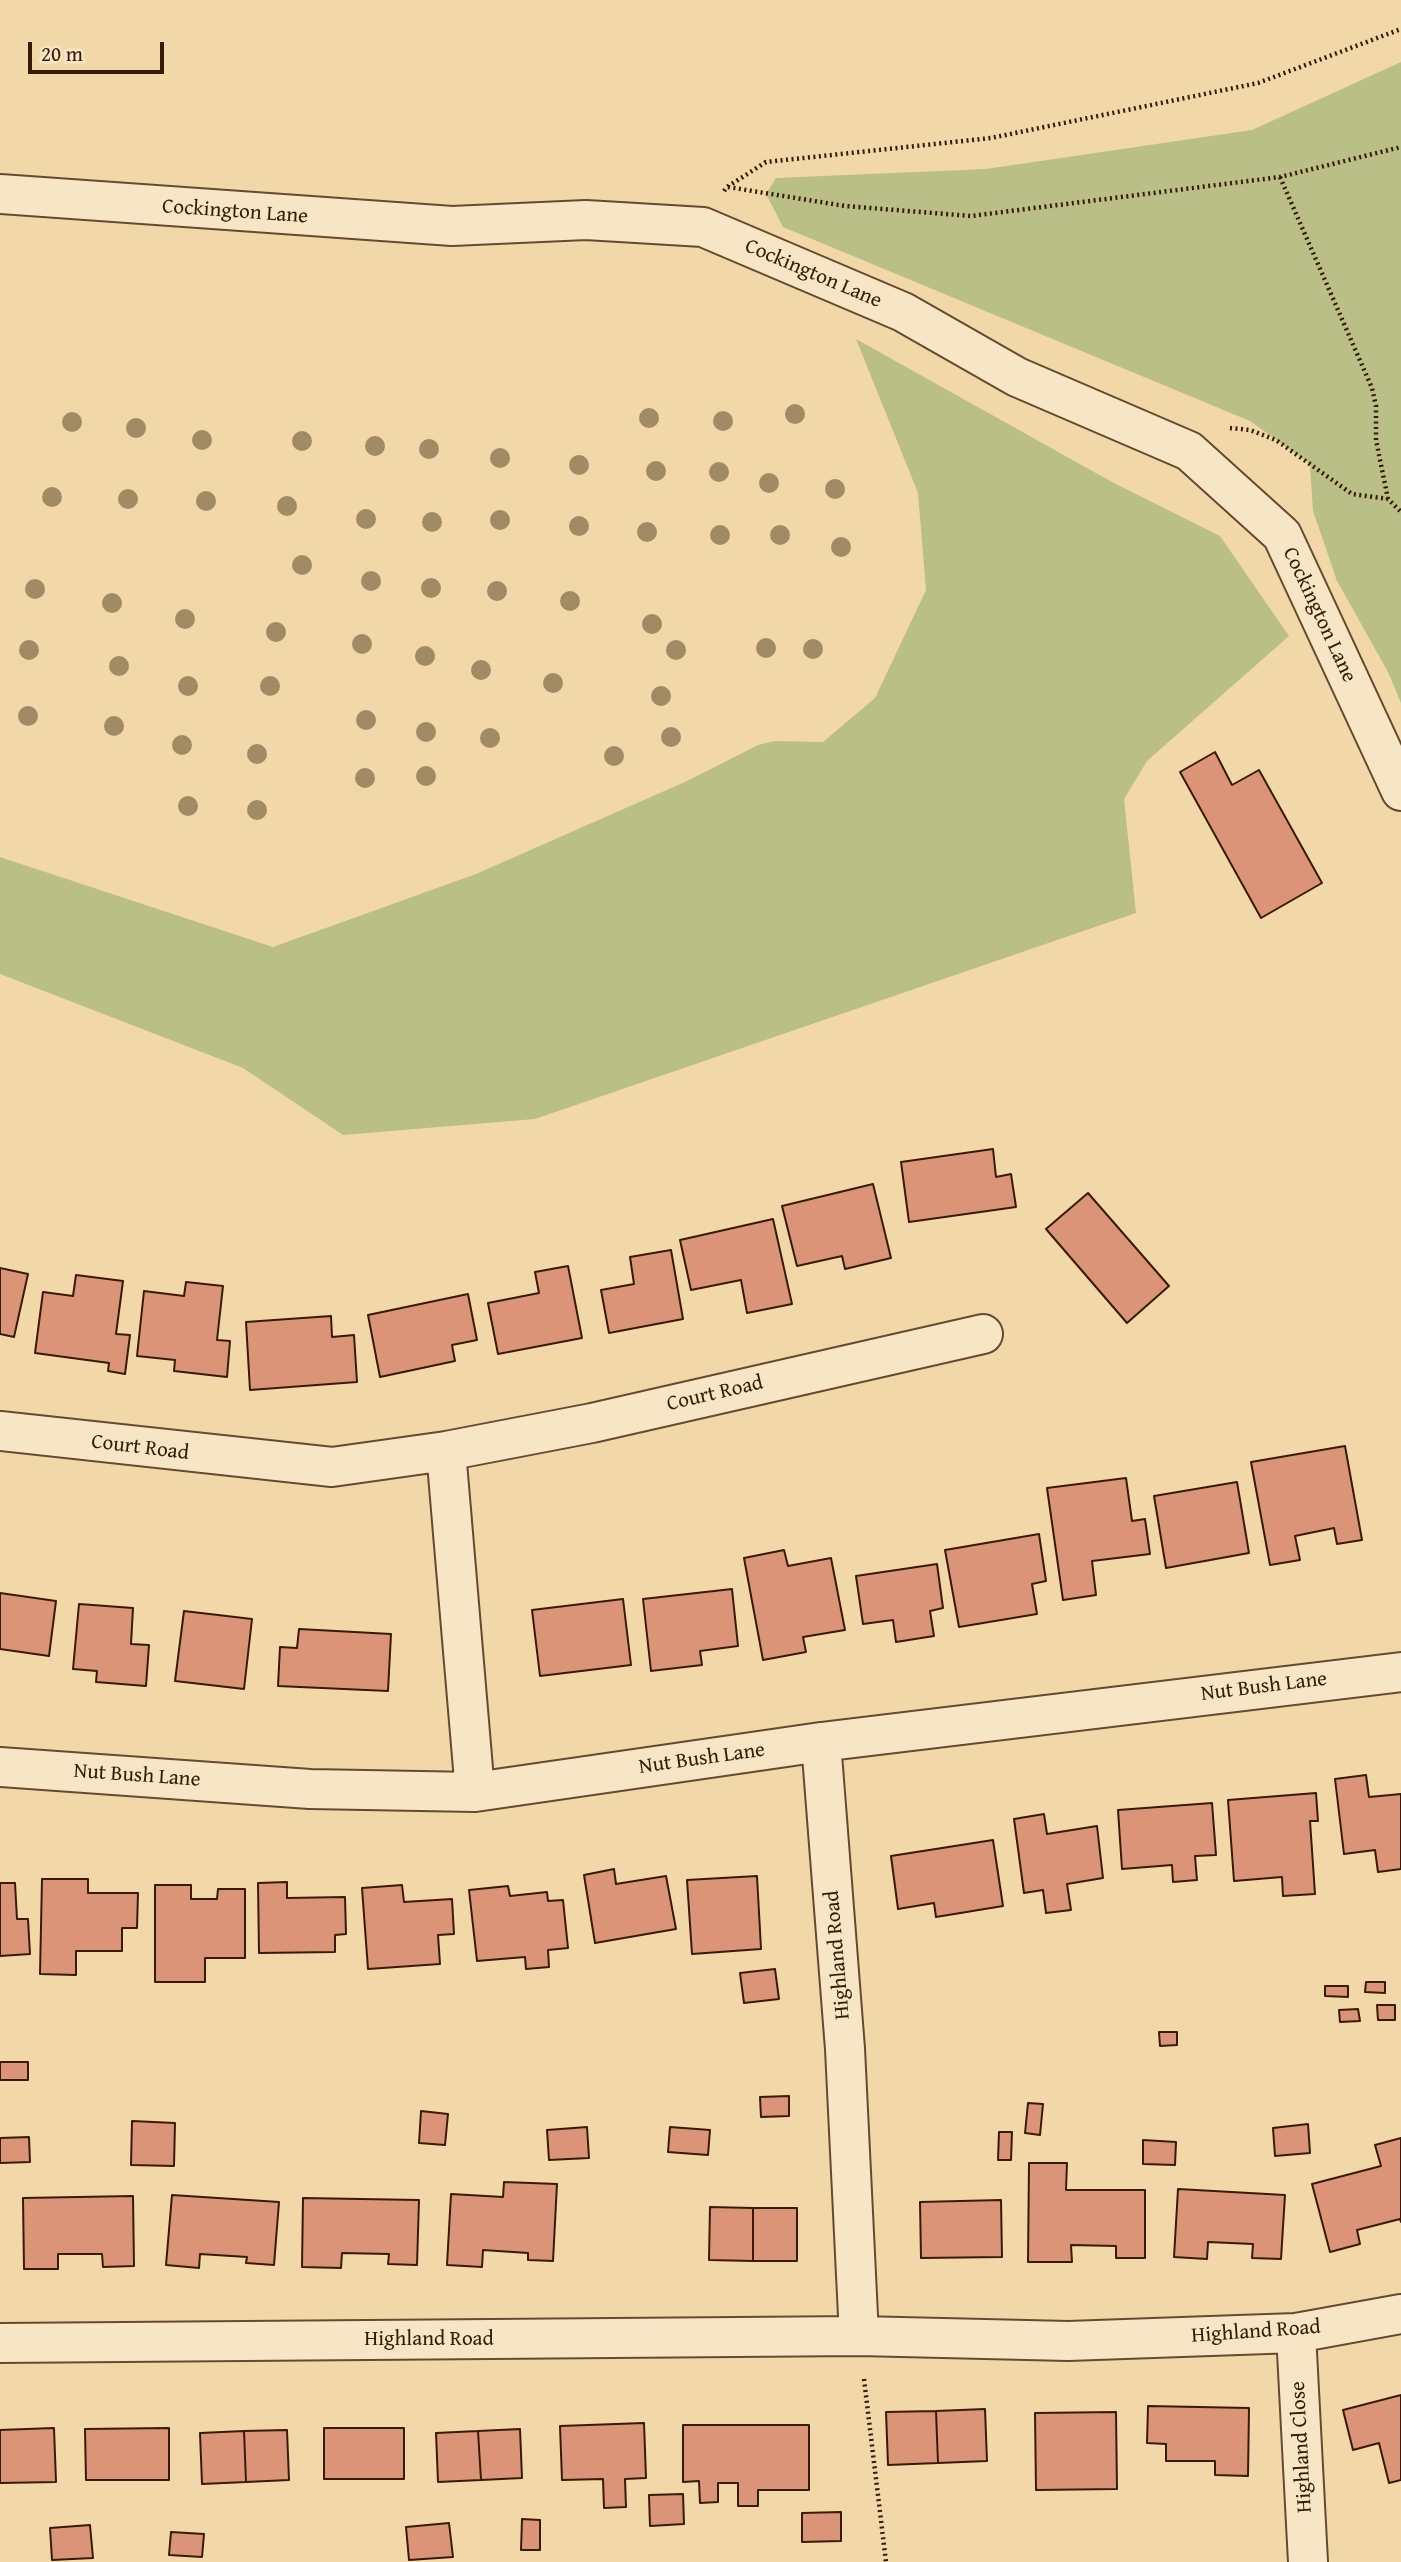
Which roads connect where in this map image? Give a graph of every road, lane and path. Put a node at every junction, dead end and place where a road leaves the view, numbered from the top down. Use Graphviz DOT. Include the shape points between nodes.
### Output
graph roads {
  1 [pos="1401,29"];
  2 [pos="1401,147"];
  3 [pos="1280,177"];
  4 [pos="727,187"];
  5 [pos="0,194"];
  6 [pos="703,227"];
  7 [pos="1189,451"];
  8 [pos="1388,499"];
  9 [pos="1401,512"];
  10 [pos="1401,791"];
  11 [pos="983,1334"];
  12 [pos="0,1431"];
  13 [pos="446,1451"];
  14 [pos="1401,1672"];
  15 [pos="821,1742"];
  16 [pos="0,1767"];
  17 [pos="475,1791"];
  18 [pos="1401,2314"];
  19 [pos="1296,2333"];
  20 [pos="859,2336"];
  21 [pos="0,2343"];
  22 [pos="886,2562"];
  23 [pos="1308,2562"];
  1 -- 4 [label="path" via="1258,83 991,138 766,162"];
  2 -- 3 [label="path"];
  3 -- 4 [label="path" via="971,216 845,206"];
  3 -- 8 [label="path" via="1372,388"];
  4 -- 6 [label="path"];
  5 -- 6 [label="street, Cockington Lane" via="452,226 586,220"];
  6 -- 7 [label="street, Cockington Lane" via="903,312 1017,377"];
  7 -- 8 [label="path" via="1212,425 1250,430 1276,440 1352,494"];
  7 -- 10 [label="street, Cockington Lane" via="1282,536"];
  8 -- 9 [label="path"];
  11 -- 13 [label="street, Court Road" via="592,1423"];
  12 -- 13 [label="street, Court Road" via="332,1467"];
  13 -- 17 [label="street"];
  14 -- 15 [label="street, Nut Bush Lane"];
  15 -- 17 [label="street, Nut Bush Lane"];
  15 -- 20 [label="street, Highland Road" via="845,2049"];
  16 -- 17 [label="street, Nut Bush Lane" via="310,1789"];
  18 -- 19 [label="street, Highland Road"];
  19 -- 20 [label="street, Highland Road" via="1068,2341"];
  19 -- 23 [label="street, Highland Close"];
  20 -- 21 [label="street, Highland Road"];
  20 -- 22 [label="path"];
}
